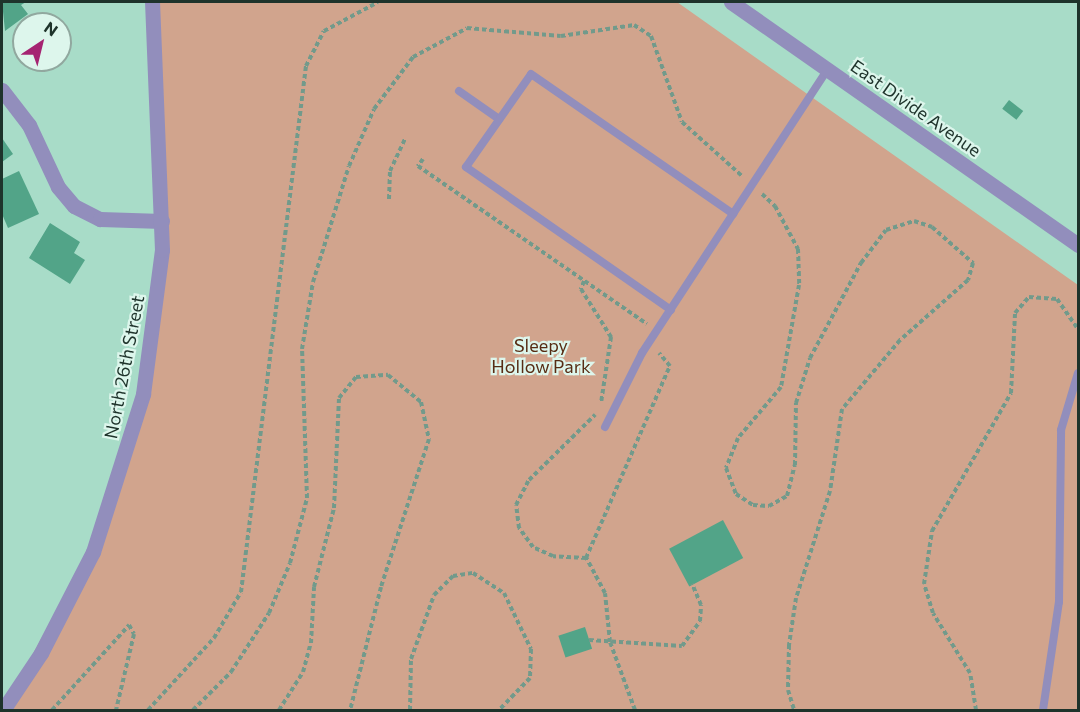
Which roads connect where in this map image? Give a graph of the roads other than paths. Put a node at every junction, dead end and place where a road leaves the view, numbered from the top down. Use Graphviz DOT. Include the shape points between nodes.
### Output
graph roads {
  1 [pos="152,2"];
  2 [pos="731,2"];
  3 [pos="827,69"];
  4 [pos="2,90"];
  5 [pos="459,91"];
  6 [pos="499,119"];
  7 [pos="733,213"];
  8 [pos="162,221"];
  9 [pos="1078,245"];
  10 [pos="671,309"];
  11 [pos="1078,373"];
  12 [pos="605,427"];
  13 [pos="3,711"];
  14 [pos="1043,711"];
  1 -- 8 [label="street, North 26th Street"];
  2 -- 3 [label="street, East Divide Avenue"];
  3 -- 7 [label="lane"];
  3 -- 9 [label="street, East Divide Avenue"];
  4 -- 8 [label="street" via="29,124 58,187 74,206 100,219"];
  5 -- 6 [label="lane"];
  6 -- 7 [label="lane" via="531,74"];
  6 -- 10 [label="lane" via="466,168"];
  7 -- 10 [label="lane"];
  8 -- 13 [label="street, North 26th Street" via="151,353 122,474 72,597"];
  10 -- 12 [label="lane"];
  11 -- 14 [label="lane" via="1061,430 1059,602"];
}
